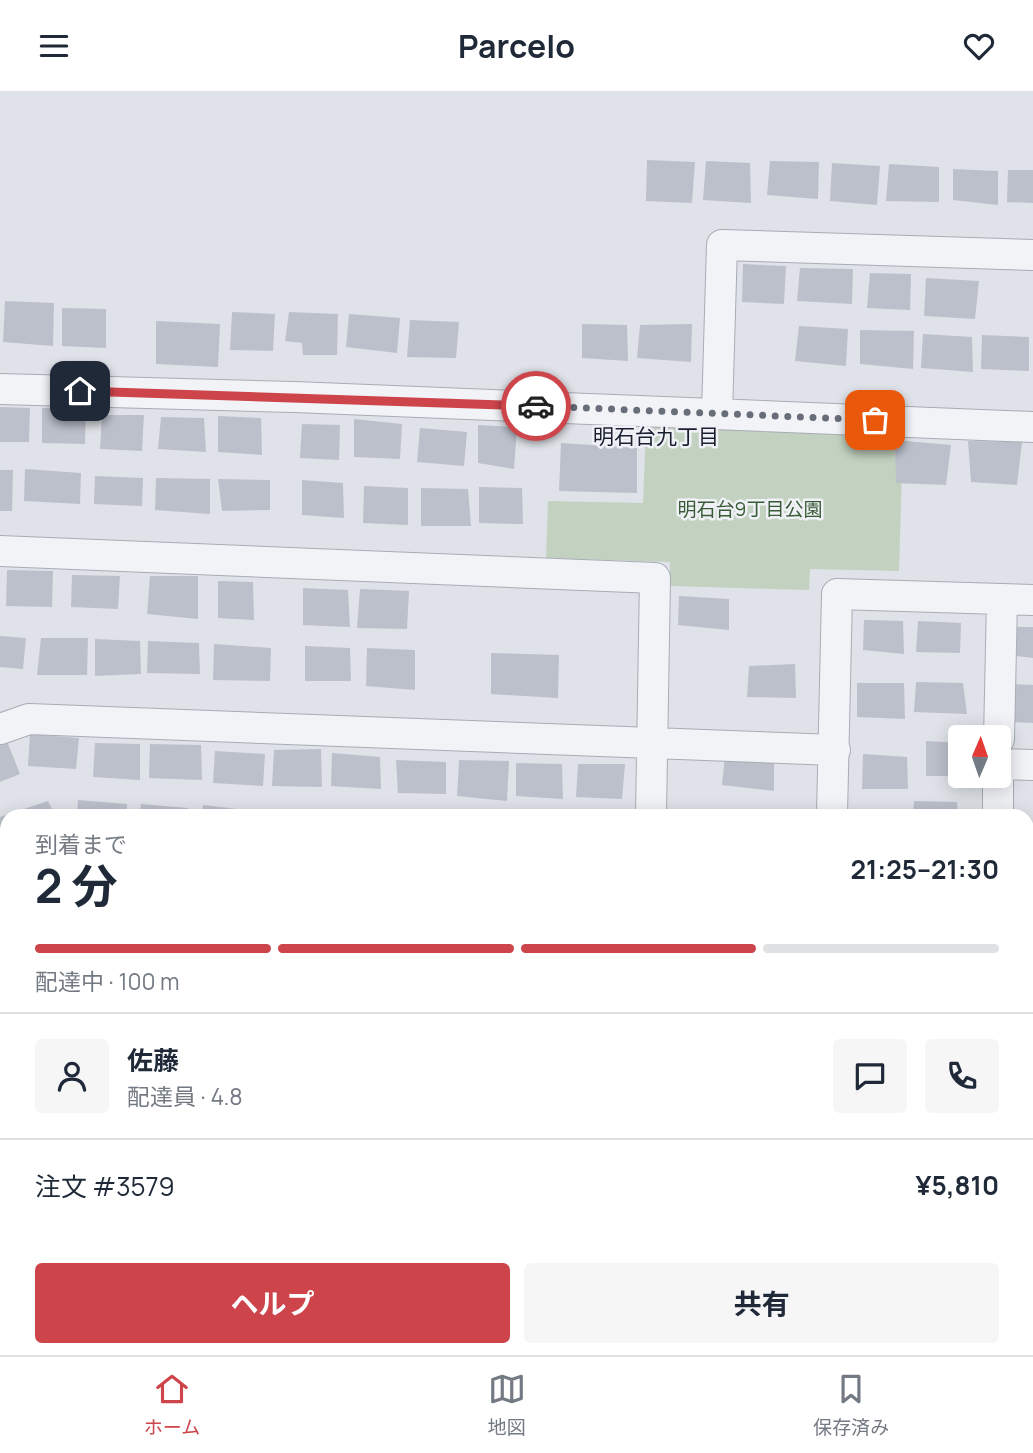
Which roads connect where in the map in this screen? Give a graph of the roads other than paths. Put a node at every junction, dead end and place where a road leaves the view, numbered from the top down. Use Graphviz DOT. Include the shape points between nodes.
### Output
graph roads {
  1 [pos="1033,255"];
  2 [pos="0,389"];
  3 [pos="717,413"];
  4 [pos="1033,427"];
  5 [pos="0,551"];
  6 [pos="1002,599"];
  7 [pos="1033,600"];
  8 [pos="999,725"];
  9 [pos="0,730"];
  10 [pos="652,743"];
  11 [pos="835,750"];
  12 [pos="1012,764"];
  13 [pos="1033,765"];
  14 [pos="999,788"];
  15 [pos="651,809"];
  16 [pos="832,809"];
  17 [pos="998,809"];
  1 -- 3 [label="street" via="722,245"];
  2 -- 3 [label="street"];
  3 -- 4 [label="street"];
  5 -- 10 [label="street" via="655,578"];
  6 -- 7 [label="street"];
  6 -- 8 [label="street"];
  6 -- 11 [label="street" via="837,594"];
  9 -- 10 [label="street" via="29,719"];
  10 -- 11 [label="street"];
  10 -- 15 [label="street"];
  11 -- 16 [label="street"];
  12 -- 13 [label="street"];
  14 -- 17 [label="street"];
}
